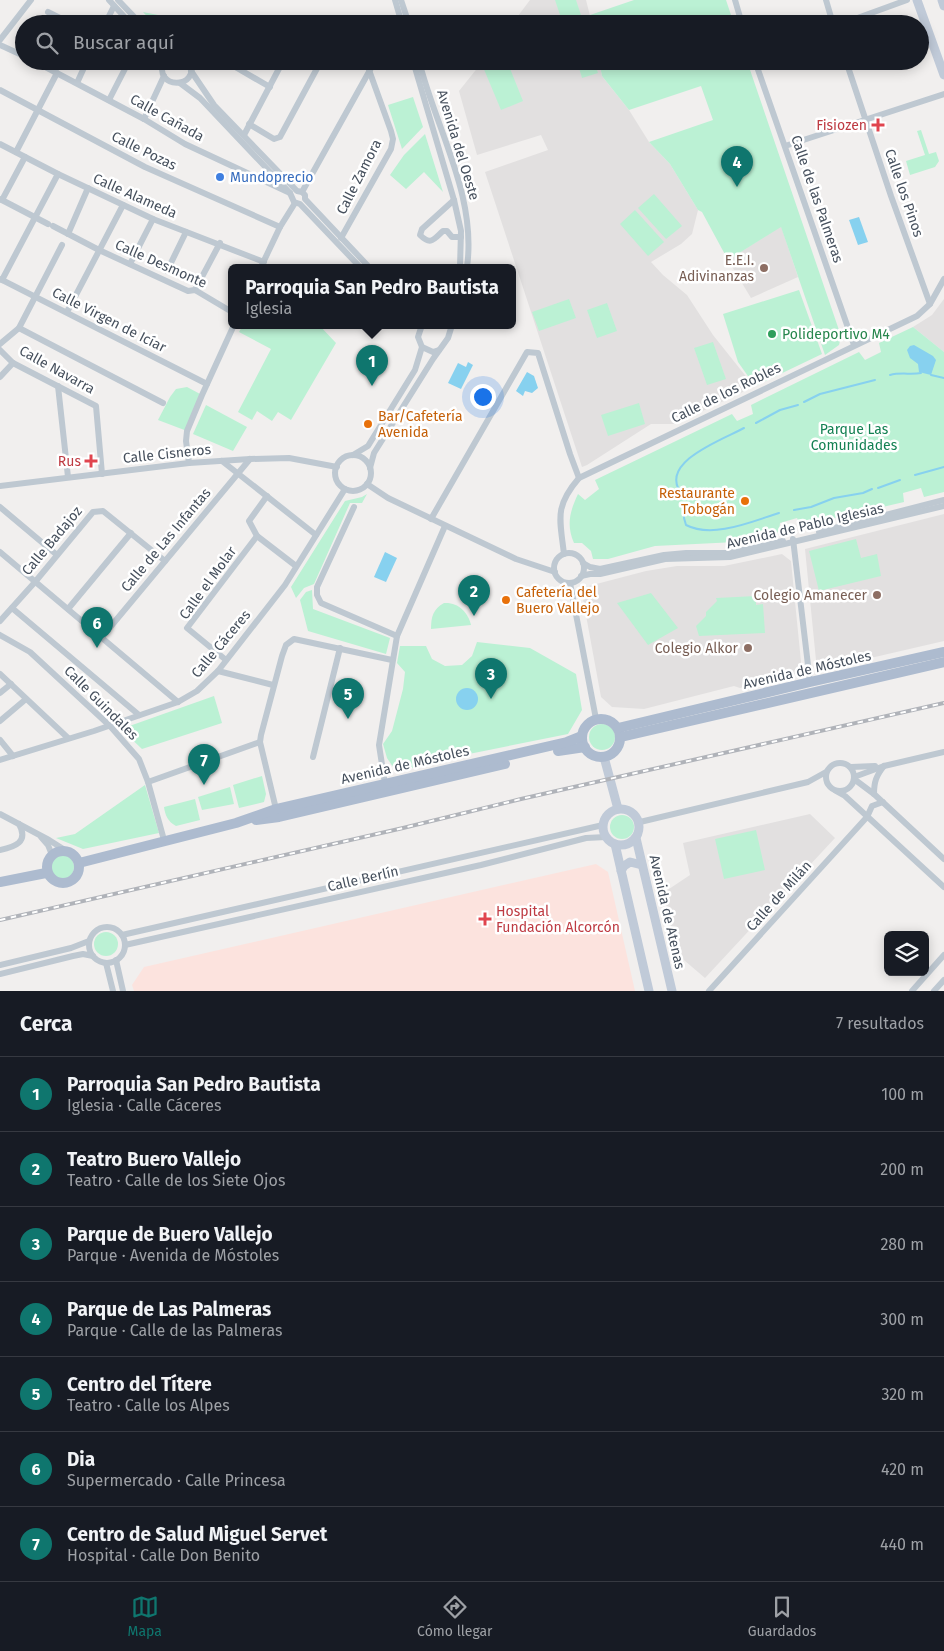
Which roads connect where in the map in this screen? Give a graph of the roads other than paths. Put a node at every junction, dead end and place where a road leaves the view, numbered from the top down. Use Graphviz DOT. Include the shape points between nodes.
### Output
graph roads {
  1 [pos="31,0"];
  2 [pos="109,0"];
  3 [pos="395,0"];
  4 [pos="401,0"];
  5 [pos="734,0"];
  6 [pos="826,0"];
  7 [pos="907,0"];
  8 [pos="917,0"];
  9 [pos="942,0"];
  10 [pos="116,3"];
  11 [pos="944,6"];
  12 [pos="48,12"];
  13 [pos="19,15"];
  14 [pos="54,15"];
  15 [pos="110,15"];
  16 [pos="125,15"];
  17 [pos="130,15"];
  18 [pos="399,15"];
  19 [pos="406,15"];
  20 [pos="739,15"];
  21 [pos="830,15"];
  22 [pos="866,15"];
  23 [pos="922,15"];
  24 [pos="15,21"];
  25 [pos="929,33"];
  26 [pos="0,40"];
  27 [pos="0,45"];
  28 [pos="15,52"];
  29 [pos="53,70"];
  30 [pos="83,70"];
  31 [pos="123,70"];
  32 [pos="164,70"];
  33 [pos="241,70"];
  34 [pos="278,70"];
  35 [pos="316,70"];
  36 [pos="369,70"];
  37 [pos="416,70"];
  38 [pos="422,70"];
  39 [pos="758,70"];
  40 [pos="849,70"];
  41 [pos="192,71"];
  42 [pos="57,72"];
  43 [pos="944,75"];
  44 [pos="164,76"];
  45 [pos="77,83"];
  46 [pos="180,83"];
  47 [pos="270,87"];
  48 [pos="0,90"];
  49 [pos="944,94"];
  50 [pos="108,100"];
  51 [pos="38,110"];
  52 [pos="144,119"];
  53 [pos="866,120"];
  54 [pos="249,124"];
  55 [pos="244,135"];
  56 [pos="0,144"];
  57 [pos="785,146"];
  58 [pos="16,152"];
  59 [pos="25,157"];
  60 [pos="58,174"];
  61 [pos="88,188"];
  62 [pos="295,193"];
  63 [pos="1,199"];
  64 [pos="454,200"];
  65 [pos="300,202"];
  66 [pos="123,205"];
  67 [pos="36,217"];
  68 [pos="153,219"];
  69 [pos="280,227"];
  70 [pos="186,232"];
  71 [pos="68,234"];
  72 [pos="461,237"];
  73 [pos="342,238"];
  74 [pos="220,244"];
  75 [pos="62,245"];
  76 [pos="99,250"];
  77 [pos="130,264"];
  78 [pos="262,264"];
  79 [pos="357,264"];
  80 [pos="366,264"];
  81 [pos="460,264"];
  82 [pos="467,264"];
  83 [pos="167,271"];
  84 [pos="944,279"];
  85 [pos="1,280"];
  86 [pos="195,290"];
  87 [pos="36,296"];
  88 [pos="930,304"];
  89 [pos="228,310"];
  90 [pos="67,312"];
  91 [pos="19,328"];
  92 [pos="232,329"];
  93 [pos="420,329"];
  94 [pos="448,329"];
  95 [pos="0,344"];
  96 [pos="854,345"];
  97 [pos="422,347"];
  98 [pos="0,350"];
  99 [pos="439,350"];
  100 [pos="13,364"];
  101 [pos="0,377"];
  102 [pos="207,384"];
  103 [pos="58,386"];
  104 [pos="163,403"];
  105 [pos="353,455"];
  106 [pos="250,459"];
  107 [pos="222,461"];
  108 [pos="189,463"];
  109 [pos="337,467"];
  110 [pos="370,468"];
  111 [pos="102,474"];
  112 [pos="238,474"];
  113 [pos="68,478"];
  114 [pos="579,478"];
  115 [pos="367,484"];
  116 [pos="0,486"];
  117 [pos="345,489"];
  118 [pos="267,496"];
  119 [pos="944,500"];
  120 [pos="944,506"];
  121 [pos="0,507"];
  122 [pos="354,507"];
  123 [pos="431,519"];
  124 [pos="446,526"];
  125 [pos="131,534"];
  126 [pos="316,535"];
  127 [pos="257,536"];
  128 [pos="794,540"];
  129 [pos="0,552"];
  130 [pos="564,554"];
  131 [pos="57,555"];
  132 [pos="165,561"];
  133 [pos="583,563"];
  134 [pos="296,566"];
  135 [pos="554,572"];
  136 [pos="581,576"];
  137 [pos="35,582"];
  138 [pos="570,583"];
  139 [pos="12,608"];
  140 [pos="68,609"];
  141 [pos="0,620"];
  142 [pos="0,635"];
  143 [pos="397,636"];
  144 [pos="102,637"];
  145 [pos="340,648"];
  146 [pos="944,652"];
  147 [pos="226,660"];
  148 [pos="392,660"];
  149 [pos="944,662"];
  150 [pos="218,671"];
  151 [pos="0,674"];
  152 [pos="810,682"];
  153 [pos="11,684"];
  154 [pos="273,685"];
  155 [pos="0,693"];
  156 [pos="26,699"];
  157 [pos="178,702"];
  158 [pos="140,715"];
  159 [pos="596,719"];
  160 [pos="0,722"];
  161 [pos="110,726"];
  162 [pos="620,733"];
  163 [pos="582,736"];
  164 [pos="68,738"];
  165 [pos="0,740"];
  166 [pos="260,742"];
  167 [pos="585,747"];
  168 [pos="944,752"];
  169 [pos="12,756"];
  170 [pos="313,757"];
  171 [pos="604,757"];
  172 [pos="0,760"];
  173 [pos="884,766"];
  174 [pos="851,767"];
  175 [pos="826,772"];
  176 [pos="854,778"];
  177 [pos="148,782"];
  178 [pos="808,782"];
  179 [pos="385,784"];
  180 [pos="827,784"];
  181 [pos="836,791"];
  182 [pos="874,794"];
  183 [pos="883,802"];
  184 [pos="276,809"];
  185 [pos="618,809"];
  186 [pos="0,814"];
  187 [pos="867,817"];
  188 [pos="640,822"];
  189 [pos="18,823"];
  190 [pos="236,823"];
  191 [pos="603,825"];
  192 [pos="41,836"];
  193 [pos="606,837"];
  194 [pos="636,838"];
  195 [pos="164,840"];
  196 [pos="614,844"];
  197 [pos="0,850"];
  198 [pos="68,852"];
  199 [pos="52,855"];
  200 [pos="944,859"];
  201 [pos="79,863"];
  202 [pos="642,865"];
  203 [pos="622,871"];
  204 [pos="46,873"];
  205 [pos="0,882"];
  206 [pos="944,887"];
  207 [pos="122,935"];
  208 [pos="89,941"];
  209 [pos="125,945"];
  210 [pos="944,955"];
  211 [pos="93,956"];
  212 [pos="116,960"];
  213 [pos="106,963"];
  214 [pos="0,965"];
  215 [pos="0,974"];
  216 [pos="944,980"];
  217 [pos="672,990"];
  218 [pos="112,991"];
  219 [pos="123,991"];
  220 [pos="649,991"];
  221 [pos="709,991"];
  222 [pos="912,991"];
  223 [pos="934,991"];
  1 -- 13 [label="street"];
  2 -- 10 [label="street"];
  3 -- 18 [label="street"];
  4 -- 19 [label="street"];
  5 -- 20 [label="street"];
  6 -- 21 [label="street"];
  7 -- 22 [label="street"];
  8 -- 23 [label="street"];
  9 -- 11 [label="street"];
  10 -- 15 [label="street"];
  10 -- 16 [label="street"];
  10 -- 17 [label="street"];
  12 -- 14 [label="street"];
  24 -- 26 [label="street"];
  25 -- 43 [label="street"];
  27 -- 28 [label="street"];
  29 -- 42 [label="street, Calle Cañada"];
  30 -- 45 [label="street"];
  31 -- 50 [label="street"];
  32 -- 44 [label="street"];
  33 -- 47 [label="street"];
  34 -- 47 [label="street"];
  35 -- 54 [label="street" via="280,137 274,139"];
  36 -- 62 [label="street"];
  36 -- 73 [label="street, Calle Zamora" via="393,139 391,149"];
  37 -- 64 [label="street, Avenida del Oeste"];
  38 -- 82 [label="street, Avenida del Oeste" via="464,200"];
  39 -- 57 [label="street, Calle de las Palmeras"];
  40 -- 53 [label="street, Calle los Pinos"];
  41 -- 46 [label="street" via="188,79"];
  41 -- 55 [label="street" via="214,105"];
  42 -- 45 [label="street, Calle Cañada"];
  42 -- 51 [label="street"];
  44 -- 46 [label="street" via="171,82"];
  44 -- 52 [label="street"];
  45 -- 50 [label="street, Calle Cañada"];
  46 -- 62 [label="street" via="200,98"];
  47 -- 54 [label="street"];
  48 -- 51 [label="street, Calle Pozas"];
  49 -- 53 [label="street"];
  50 -- 52 [label="street, Calle Cañada"];
  51 -- 58 [label="street"];
  51 -- 69 [label="street, Calle Pozas" via="145,167"];
  52 -- 62 [label="street, Calle Cañada" via="185,144"];
  53 -- 57 [label="street"];
  53 -- 88 [label="street, Calle los Pinos"];
  54 -- 55 [label="street"];
  55 -- 62 [label="street"];
  56 -- 58 [label="street, Calle Alameda"];
  57 -- 96 [label="street, Calle de las Palmeras"];
  58 -- 59 [label="street, Calle Alameda"];
  59 -- 60 [label="street, Calle Alameda"];
  59 -- 63 [label="street"];
  60 -- 61 [label="street, Calle Alameda"];
  60 -- 67 [label="street"];
  61 -- 66 [label="street, Calle Alameda"];
  61 -- 71 [label="street"];
  62 -- 65 [label="street"];
  62 -- 65 [label="street" via="305,195"];
  63 -- 67 [label="street, Calle Desmonte"];
  64 -- 72 [label="street, Avenida del Oeste"];
  64 -- 72 [label="street, Avenida del Oeste" via="422,229 420,235 429,242 443,231 452,237"];
  65 -- 69 [label="street"];
  65 -- 73 [label="street"];
  65 -- 79 [label="street"];
  66 -- 68 [label="street, Calle Alameda"];
  66 -- 76 [label="street"];
  67 -- 71 [label="street, Calle Desmonte"];
  67 -- 85 [label="street"];
  68 -- 70 [label="street, Calle Alameda"];
  68 -- 77 [label="street"];
  69 -- 78 [label="street"];
  70 -- 74 [label="street, Calle Alameda"];
  70 -- 83 [label="street"];
  71 -- 76 [label="street, Calle Desmonte"];
  72 -- 81 [label="street, Avenida del Oeste"];
  73 -- 80 [label="street"];
  74 -- 78 [label="street, Calle Alameda"];
  74 -- 86 [label="street"];
  75 -- 87 [label="street"];
  76 -- 77 [label="street, Calle Desmonte"];
  76 -- 90 [label="street"];
  77 -- 86 [label="street, Calle Desmonte" via="188,291"];
  84 -- 88 [label="street, Calle de los Robles"];
  85 -- 87 [label="street, Calle Virgen de Icíar"];
  86 -- 89 [label="street, Calle Desmonte"];
  87 -- 90 [label="street, Calle Virgen de Icíar"];
  87 -- 91 [label="street"];
  88 -- 96 [label="street, Calle de los Robles" via="917,316"];
  90 -- 102 [label="street, Calle Virgen de Icíar"];
  91 -- 95 [label="street"];
  91 -- 104 [label="street"];
  92 -- 102 [label="street"];
  93 -- 97 [label="street"];
  94 -- 99 [label="street" via="444,345"];
  96 -- 114 [label="street, Calle de los Robles"];
  97 -- 99 [label="street" via="433,352"];
  97 -- 105 [label="street" via="416,370 368,446"];
  98 -- 100 [label="street, Calle Navarra"];
  99 -- 110 [label="street" via="374,453"];
  100 -- 101 [label="street"];
  100 -- 103 [label="street, Calle Navarra"];
  102 -- 108 [label="street" via="187,431"];
  103 -- 111 [label="street, Calle Navarra" via="96,406"];
  103 -- 113 [label="street"];
  105 -- 109 [label="street" via="343,458"];
  105 -- 110 [label="street" via="364,459"];
  106 -- 107 [label="street, Calle Cisneros"];
  106 -- 109 [label="street, Calle Cisneros" via="289,458"];
  106 -- 112 [label="street, Calle de Las Infantas"];
  107 -- 108 [label="street, Calle Cisneros"];
  107 -- 112 [label="street"];
  108 -- 111 [label="street, Calle Cisneros"];
  109 -- 117 [label="street" via="336,477"];
  110 -- 115 [label="street"];
  111 -- 113 [label="street, Calle Cisneros"];
  112 -- 118 [label="street"];
  112 -- 132 [label="street, Calle de Las Infantas"];
  113 -- 116 [label="street, Calle Cisneros"];
  114 -- 123 [label="street" via="538,352 528,352"];
  114 -- 130 [label="street, Calle de los Robles" via="567,491 559,512"];
  115 -- 117 [label="street" via="359,490"];
  115 -- 123 [label="street"];
  117 -- 126 [label="street, Calle Cáceres"];
  118 -- 126 [label="street"];
  118 -- 127 [label="street" via="249,521"];
  119 -- 128 [label="street, Avenida de Pablo Iglesias"];
  120 -- 128 [label="street, Avenida de Pablo Iglesias"];
  121 -- 131 [label="street"];
  122 -- 143 [label="street" via="317,587 317,595 321,603"];
  123 -- 124 [label="street"];
  124 -- 135 [label="street" via="516,559"];
  124 -- 143 [label="street"];
  125 -- 131 [label="street, Calle Badajoz" via="103,511 93,512"];
  125 -- 132 [label="street, Calle Badajoz"];
  125 -- 140 [label="street"];
  126 -- 134 [label="street, Calle Cáceres"];
  127 -- 134 [label="street"];
  127 -- 147 [label="street, Calle el Molar" via="187,628"];
  128 -- 133 [label="street, Avenida de Pablo Iglesias" via="729,553 664,555 600,569"];
  128 -- 136 [label="street, Avenida de Pablo Iglesias" via="730,558 665,560"];
  128 -- 152 [label="street"];
  129 -- 137 [label="street"];
  130 -- 133 [label="street" via="577,556"];
  130 -- 135 [label="street" via="557,560"];
  131 -- 137 [label="street, Calle Badajoz"];
  132 -- 144 [label="street, Calle de Las Infantas"];
  133 -- 136 [label="street"];
  134 -- 147 [label="street, Calle Cáceres"];
  135 -- 138 [label="street" via="560,580"];
  136 -- 138 [label="street"];
  137 -- 139 [label="street, Calle Badajoz"];
  137 -- 140 [label="street"];
  138 -- 159 [label="street"];
  139 -- 141 [label="street, Calle Badajoz"];
  139 -- 158 [label="street"];
  140 -- 144 [label="street"];
  142 -- 161 [label="street, Calle Guindales" via="30,652"];
  143 -- 148 [label="street"];
  144 -- 157 [label="street"];
  145 -- 148 [label="street"];
  145 -- 154 [label="street" via="294,639 286,645"];
  145 -- 170 [label="street"];
  146 -- 152 [label="main road, Avenida de Móstoles"];
  147 -- 150 [label="street, Calle Cáceres"];
  148 -- 179 [label="street" via="379,745"];
  149 -- 162 [label="main road, Avenida de Móstoles"];
  150 -- 154 [label="street"];
  150 -- 157 [label="street, Calle Cáceres" via="197,691"];
  151 -- 153 [label="street"];
  152 -- 162 [label="main road, Avenida de Móstoles"];
  153 -- 155 [label="street"];
  153 -- 156 [label="street"];
  154 -- 166 [label="street"];
  156 -- 160 [label="street"];
  156 -- 164 [label="street"];
  157 -- 158 [label="street, Calle Cáceres"];
  158 -- 161 [label="street, Calle Cáceres"];
  159 -- 162 [label="main road" via="609,720"];
  159 -- 163 [label="main road" via="586,726"];
  161 -- 164 [label="street, Calle Cáceres"];
  161 -- 177 [label="street, Calle Guindales" via="139,759"];
  162 -- 171 [label="main road" via="618,748"];
  163 -- 167 [label="main road"];
  163 -- 179 [label="main road, Avenida de Móstoles"];
  164 -- 169 [label="street, Calle Cáceres"];
  165 -- 169 [label="street"];
  166 -- 177 [label="street"];
  166 -- 184 [label="street"];
  167 -- 171 [label="main road" via="593,755"];
  167 -- 190 [label="main road, Avenida de Móstoles" via="278,817"];
  168 -- 173 [label="street"];
  169 -- 172 [label="street, Calle Cáceres"];
  171 -- 185 [label="street"];
  173 -- 174 [label="street"];
  173 -- 176 [label="street"];
  173 -- 182 [label="street" via="874,782"];
  174 -- 175 [label="street" via="836,763"];
  174 -- 176 [label="street"];
  175 -- 178 [label="street"];
  175 -- 180 [label="street"];
  176 -- 181 [label="street" via="846,790"];
  176 -- 182 [label="street"];
  177 -- 195 [label="street, Calle Guindales"];
  178 -- 180 [label="street"];
  178 -- 188 [label="street"];
  179 -- 184 [label="main road, Avenida de Móstoles"];
  180 -- 181 [label="street"];
  181 -- 187 [label="street"];
  182 -- 183 [label="street"];
  183 -- 187 [label="street, Calle de Milán" via="872,806"];
  183 -- 200 [label="street"];
  184 -- 190 [label="main road, Avenida de Móstoles"];
  185 -- 188 [label="street" via="629,810"];
  185 -- 191 [label="street" via="607,815"];
  186 -- 189 [label="street"];
  187 -- 206 [label="street"];
  187 -- 221 [label="street, Calle de Milán"];
  188 -- 194 [label="street"];
  189 -- 192 [label="street"];
  189 -- 197 [label="street" via="22,840 17,846"];
  190 -- 195 [label="main road, Avenida de Móstoles"];
  191 -- 193 [label="street"];
  191 -- 207 [label="street, Calle Berlín"];
  192 -- 198 [label="street"];
  192 -- 199 [label="street"];
  193 -- 196 [label="street"];
  193 -- 209 [label="street, Calle Berlín" via="586,838 481,865"];
  194 -- 196 [label="street" via="626,845"];
  194 -- 202 [label="street, Avenida de Atenas"];
  195 -- 201 [label="main road, Avenida de Móstoles"];
  196 -- 203 [label="street"];
  198 -- 199 [label="main road"];
  198 -- 201 [label="main road"];
  199 -- 204 [label="main road"];
  201 -- 204 [label="main road" via="78,874 66,884 55,882"];
  202 -- 203 [label="street" via="630,862"];
  202 -- 217 [label="street, Avenida de Atenas"];
  203 -- 220 [label="street"];
  204 -- 205 [label="main road"];
  207 -- 208 [label="street" via="115,928 101,927 93,932"];
  207 -- 209 [label="street"];
  208 -- 211 [label="street"];
  208 -- 214 [label="street"];
  209 -- 212 [label="street" via="123,954"];
  210 -- 222 [label="street"];
  211 -- 213 [label="street"];
  211 -- 215 [label="street" via="73,956"];
  212 -- 213 [label="street"];
  212 -- 219 [label="street"];
  213 -- 218 [label="street"];
  216 -- 223 [label="street"];
}
